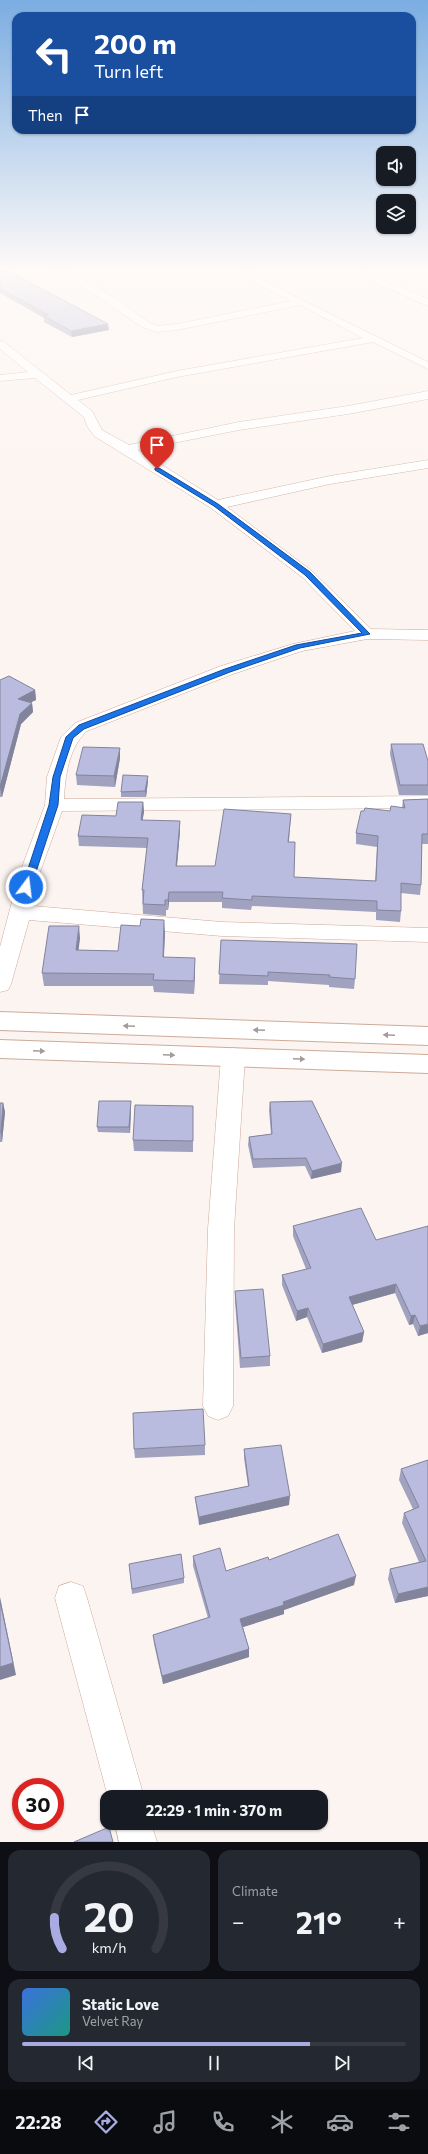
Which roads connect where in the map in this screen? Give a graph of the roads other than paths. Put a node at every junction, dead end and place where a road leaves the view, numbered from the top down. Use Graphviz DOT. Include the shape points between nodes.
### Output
graph roads {
  1 [pos="14,355"];
  2 [pos="284,355"];
  3 [pos="406,355"];
  4 [pos="428,366"];
  5 [pos="38,374"];
  6 [pos="0,378"];
  7 [pos="428,395"];
  8 [pos="69,399"];
  9 [pos="127,448"];
  10 [pos="428,464"];
  11 [pos="216,505"];
  12 [pos="367,634"];
  13 [pos="428,635"];
  14 [pos="428,802"];
  15 [pos="54,805"];
  16 [pos="21,912"];
  17 [pos="428,935"];
  18 [pos="0,984"];
  19 [pos="0,1021"];
  20 [pos="428,1036"];
  21 [pos="0,1049"];
  22 [pos="233,1057"];
  23 [pos="428,1064"];
  24 [pos="218,1406"];
  25 [pos="71,1598"];
  26 [pos="124,1790"];
  27 [pos="135,1830"];
  28 [pos="138,1842"];
  1 -- 5 [label="street"];
  2 -- 8 [label="street" via="177,374"];
  3 -- 4 [label="street"];
  5 -- 6 [label="street"];
  5 -- 8 [label="street"];
  7 -- 9 [label="street" via="239,426"];
  8 -- 9 [label="street" via="88,414 92,426 98,433"];
  9 -- 11 [label="street"];
  10 -- 11 [label="street" via="330,480"];
  11 -- 12 [label="street" via="308,574"];
  12 -- 13 [label="street"];
  12 -- 15 [label="street" via="299,647 228,670 81,727 70,737 56,777"];
  14 -- 15 [label="street"];
  15 -- 16 [label="street" via="29,875"];
  16 -- 17 [label="street" via="222,929"];
  16 -- 18 [label="street"];
  20 -- 19 [label="main road, one-way"];
  21 -- 22 [label="main road, one-way"];
  22 -- 23 [label="main road, one-way"];
  22 -- 24 [label="street" via="221,1229"];
  25 -- 26 [label="street"];
  27 -- 28 [label="street"];
}
